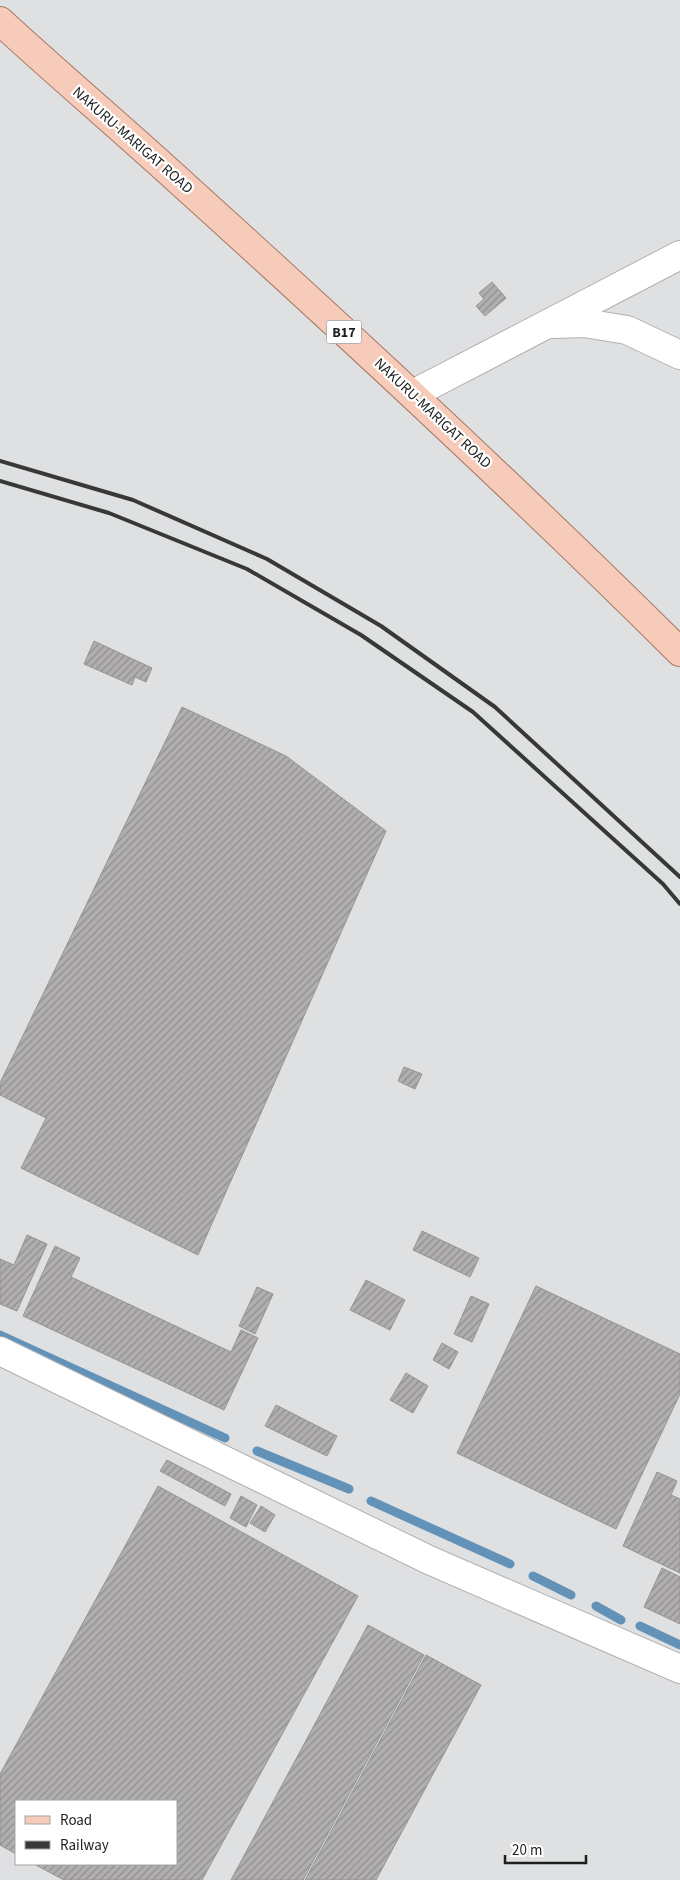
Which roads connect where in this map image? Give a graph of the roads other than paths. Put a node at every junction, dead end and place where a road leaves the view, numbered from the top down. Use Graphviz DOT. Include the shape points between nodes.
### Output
graph roads {
  1 [pos="0,21"];
  2 [pos="680,255"];
  3 [pos="547,324"];
  4 [pos="680,355"];
  5 [pos="413,394"];
  6 [pos="680,652"];
  7 [pos="0,1351"];
  8 [pos="680,1669"];
  1 -- 5 [label="main road, NAKURU-MARIGAT ROAD / B17"];
  2 -- 3 [label="street"];
  3 -- 4 [label="street" via="584,323 627,330"];
  3 -- 5 [label="street"];
  5 -- 6 [label="main road, NAKURU-MARIGAT ROAD / B17" via="560,532"];
  7 -- 8 [label="street" via="429,1560"];
}
